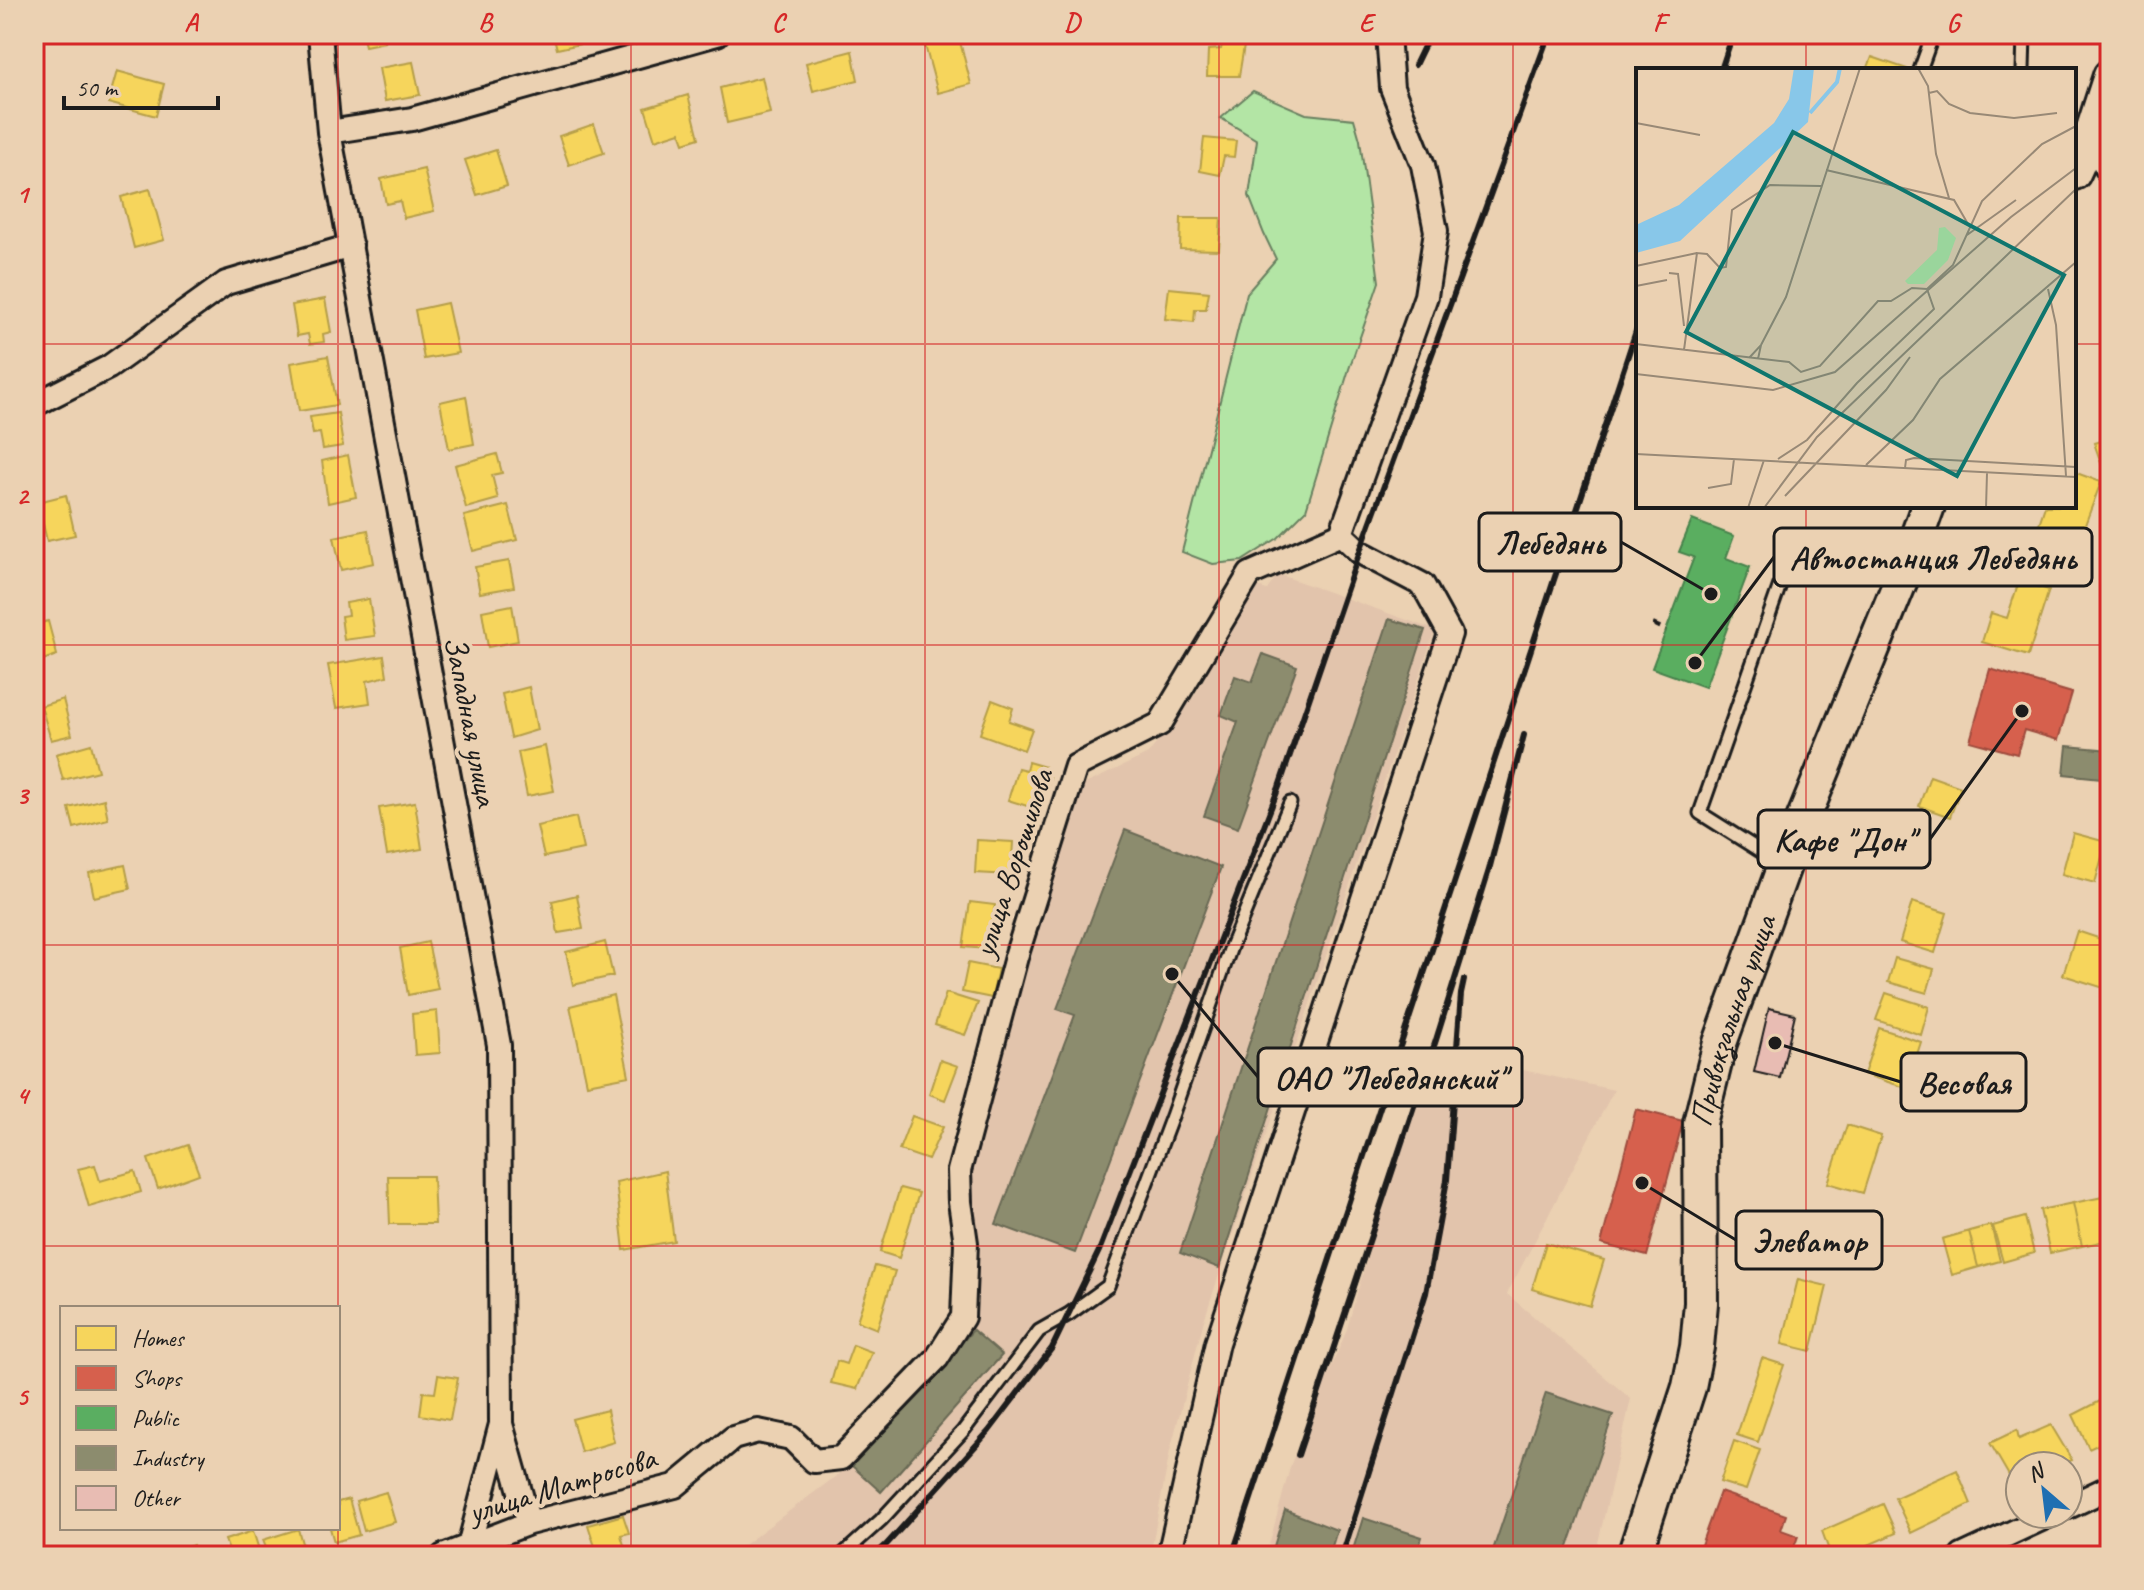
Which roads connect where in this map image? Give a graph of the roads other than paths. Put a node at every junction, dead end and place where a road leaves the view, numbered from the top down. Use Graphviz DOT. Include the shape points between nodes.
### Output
graph roads {
  1 [pos="320,34"];
  2 [pos="717,34"];
  3 [pos="1388,34"];
  4 [pos="1933,34"];
  5 [pos="2024,34"];
  6 [pos="1921,68"];
  7 [pos="2023,68"];
  8 [pos="2110,76"];
  9 [pos="329,132"];
  10 [pos="2084,138"];
  11 [pos="2076,166"];
  12 [pos="2110,174"];
  13 [pos="351,246"];
  14 [pos="34,405"];
  15 [pos="1927,508"];
  16 [pos="1341,534"];
  17 [pos="1905,570"];
  18 [pos="1290,803"];
  19 [pos="1784,866"];
  20 [pos="501,1424"];
  21 [pos="733,1438"];
  22 [pos="2110,1487"];
  23 [pos="2084,1499"];
  24 [pos="529,1523"];
  25 [pos="2018,1530"];
  26 [pos="469,1546"];
  27 [pos="443,1556"];
  28 [pos="841,1556"];
  29 [pos="1169,1556"];
  30 [pos="1634,1556"];
  31 [pos="1962,1556"];
  1 -- 9 [label="street, Западная улица"];
  2 -- 9 [label="street" via="412,119"];
  3 -- 16 [label="street" via="1392,88 1423,165 1436,231 1426,296"];
  4 -- 6 [label="lane"];
  5 -- 7 [label="lane"];
  8 -- 10 [label="main road"];
  9 -- 13 [label="street, Западная улица"];
  10 -- 11 [label="main road"];
  10 -- 12 [label="street"];
  13 -- 14 [label="street" via="226,283 109,367"];
  13 -- 20 [label="street, Западная улица" via="499,1045"];
  15 -- 17 [label="main road, Привокзальная улица"];
  16 -- 21 [label="street, улица Ворошилова" via="1250,574 1160,724 1076,766 1016,957 959,1171 966,1243 963,1317 937,1358 841,1458 814,1461 791,1438 758,1431"];
  16 -- 29 [label="street" via="1360,552 1423,585 1450,634 1217,1343"];
  17 -- 19 [label="main road, Привокзальная улица"];
  17 -- 19 [label="lane" via="1795,542 1700,813"];
  18 -- 28 [label="lane" via="1232,944 1108,1286 1039,1331 963,1431"];
  19 -- 30 [label="main road, Привокзальная улица" via="1720,1043 1700,1123 1697,1347"];
  20 -- 24 [label="street"];
  20 -- 26 [label="street"];
  21 -- 24 [label="street, улица Матросова" via="675,1486"];
  22 -- 23 [label="street"];
  24 -- 26 [label="street, улица Матросова"];
  25 -- 31 [label="street"];
  26 -- 27 [label="street, улица Матросова"];
}
